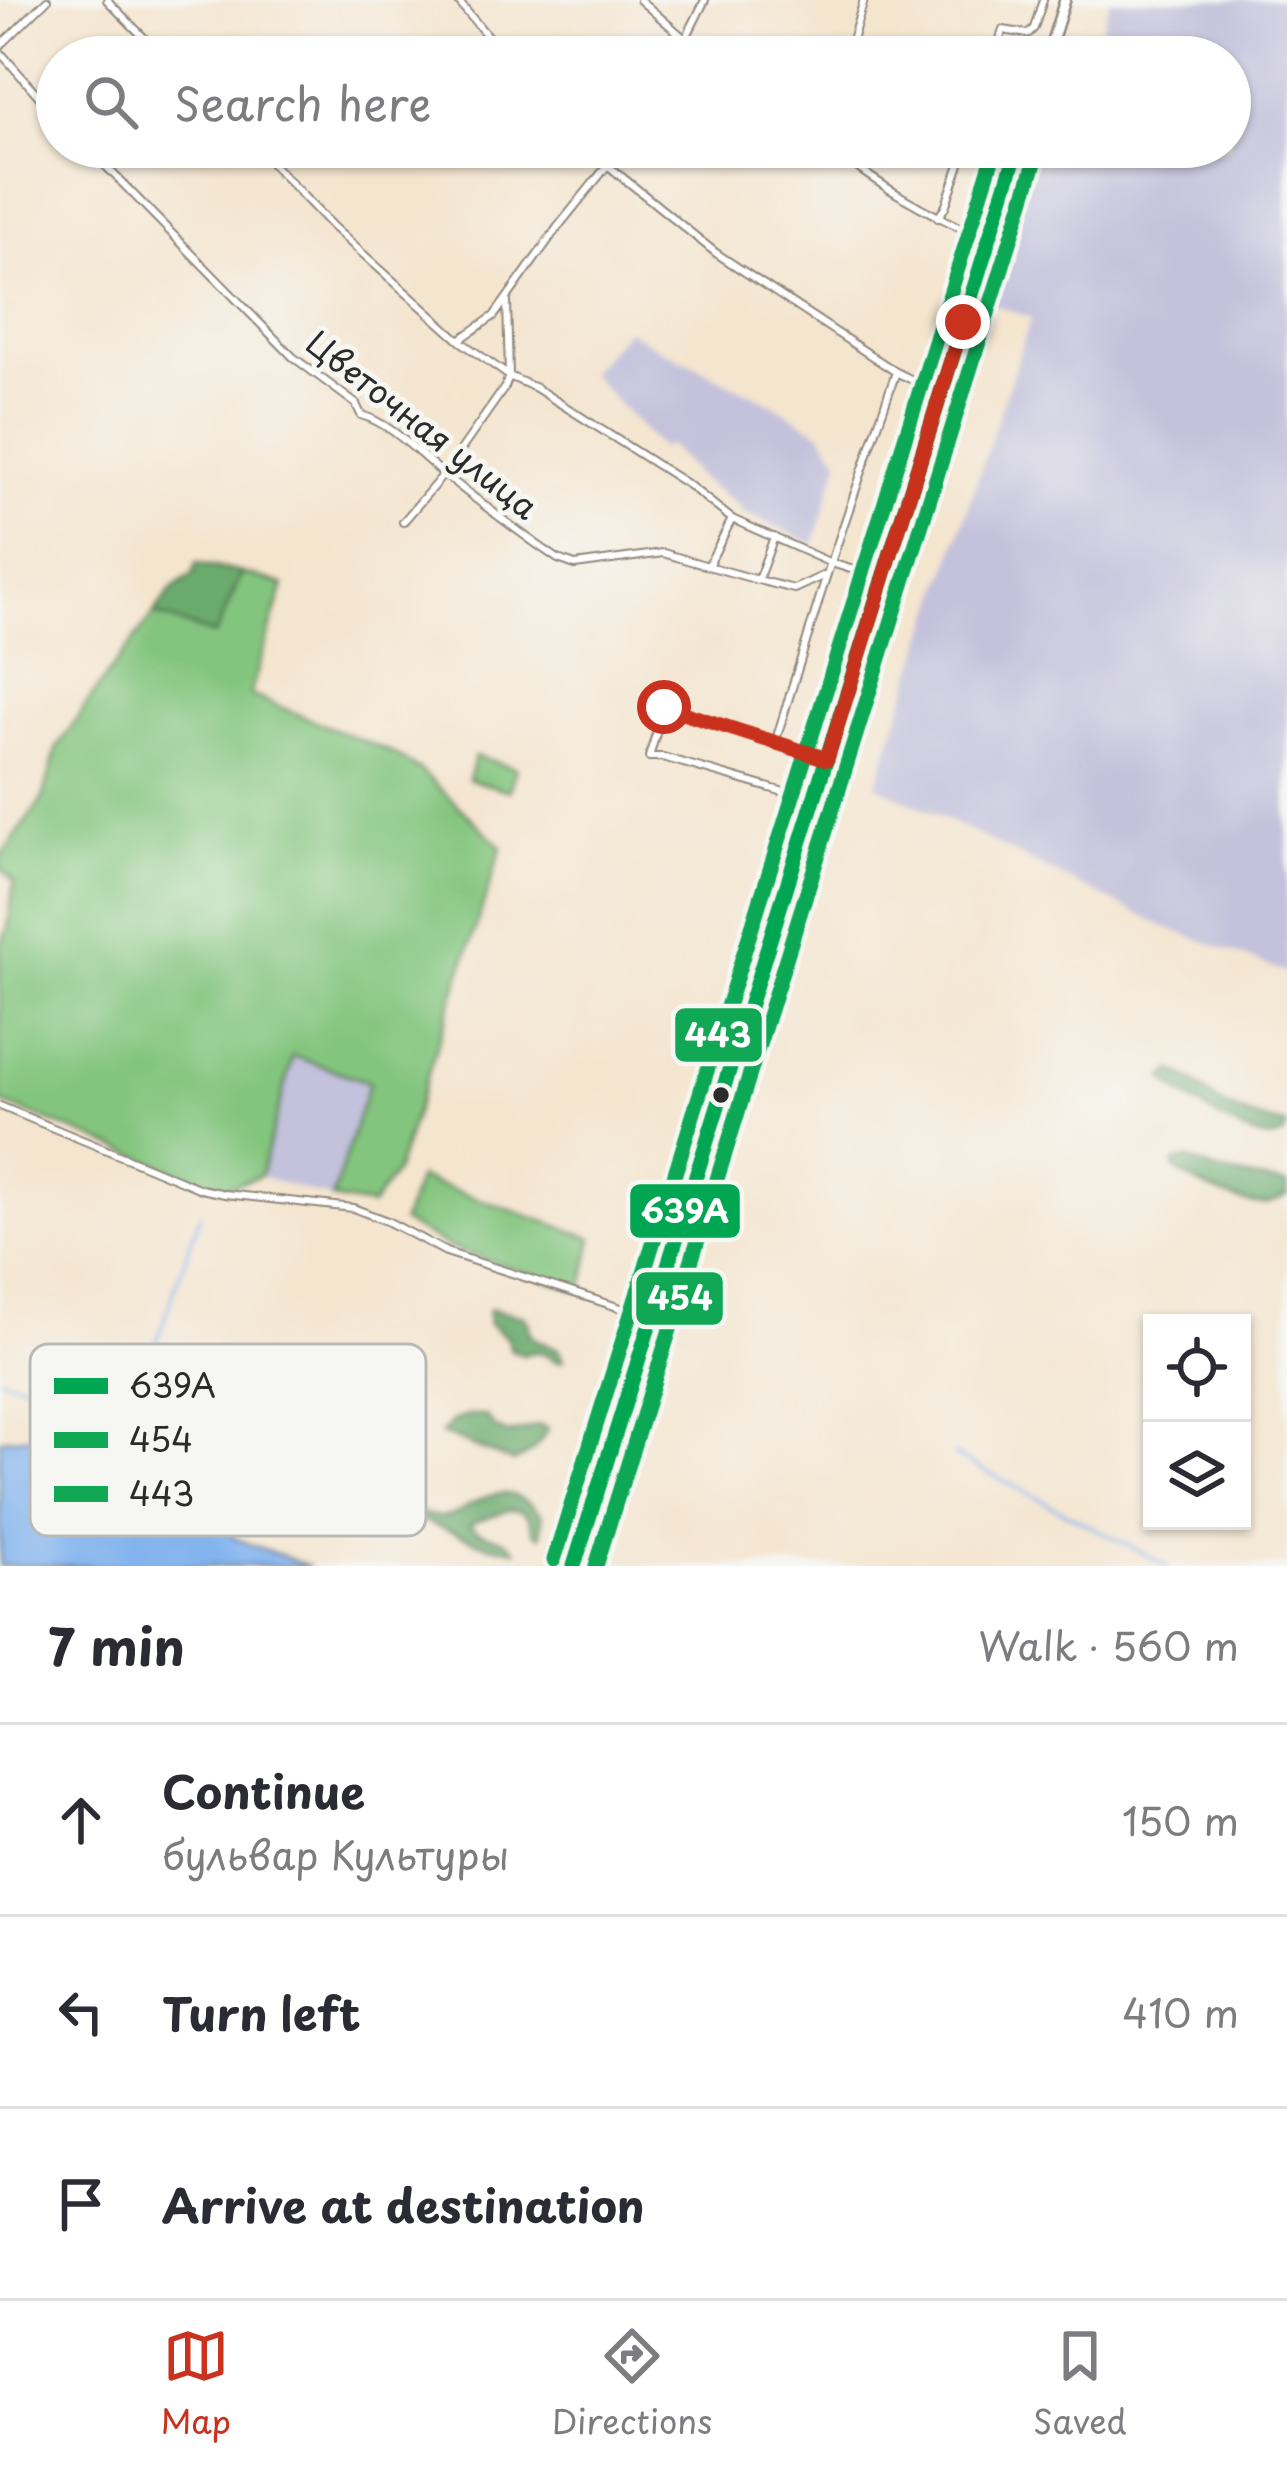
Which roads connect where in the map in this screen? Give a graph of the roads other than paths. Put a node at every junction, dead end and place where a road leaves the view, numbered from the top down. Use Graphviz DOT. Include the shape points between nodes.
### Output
graph roads {
  1 [pos="46,0"];
  2 [pos="107,0"];
  3 [pos="457,0"];
  4 [pos="640,0"];
  5 [pos="705,0"];
  6 [pos="864,0"];
  7 [pos="1042,0"];
  8 [pos="1065,0"];
  9 [pos="142,36"];
  10 [pos="487,36"];
  11 [pos="680,36"];
  12 [pos="687,36"];
  13 [pos="853,36"];
  14 [pos="1001,36"];
  15 [pos="1054,36"];
  16 [pos="0,49"];
  17 [pos="36,92"];
  18 [pos="107,168"];
  19 [pos="276,168"];
  20 [pos="605,168"];
  21 [pos="610,168"];
  22 [pos="856,168"];
  23 [pos="959,168"];
  24 [pos="1011,168"];
  25 [pos="938,218"];
  26 [pos="988,241"];
  27 [pos="507,298"];
  28 [pos="459,340"];
  29 [pos="896,372"];
  30 [pos="509,376"];
  31 [pos="941,394"];
  32 [pos="444,474"];
  33 [pos="732,519"];
  34 [pos="403,522"];
  35 [pos="773,537"];
  36 [pos="831,563"];
  37 [pos="707,566"];
  38 [pos="827,574"];
  39 [pos="883,579"];
  40 [pos="758,580"];
  41 [pos="775,744"];
  42 [pos="827,759"];
  43 [pos="814,801"];
  44 [pos="0,1106"];
  45 [pos="652,1318"];
  46 [pos="574,1566"];
  1 -- 16 [label="street"];
  2 -- 9 [label="street"];
  3 -- 10 [label="street"];
  4 -- 11 [label="street"];
  5 -- 12 [label="street"];
  6 -- 13 [label="street"];
  7 -- 14 [label="street" via="1028,34"];
  8 -- 15 [label="main road"];
  16 -- 17 [label="street"];
  18 -- 32 [label="street, Цветочная улица" via="293,357"];
  19 -- 28 [label="street"];
  20 -- 27 [label="street"];
  21 -- 29 [label="street" via="716,253"];
  22 -- 25 [label="street"];
  23 -- 25 [label="street"];
  24 -- 26 [label="main road"];
  25 -- 26 [label="street"];
  26 -- 31 [label="main road"];
  27 -- 28 [label="street"];
  27 -- 30 [label="street"];
  28 -- 30 [label="street"];
  29 -- 31 [label="street"];
  29 -- 36 [label="street"];
  30 -- 32 [label="street"];
  30 -- 33 [label="street"];
  31 -- 39 [label="main road"];
  32 -- 34 [label="street"];
  32 -- 37 [label="street, Цветочная улица" via="574,565 663,553"];
  33 -- 35 [label="street"];
  33 -- 37 [label="street"];
  35 -- 36 [label="street"];
  35 -- 40 [label="street"];
  36 -- 38 [label="street"];
  36 -- 39 [label="street"];
  37 -- 40 [label="street"];
  38 -- 40 [label="street" via="794,589"];
  38 -- 41 [label="street"];
  39 -- 42 [label="main road"];
  41 -- 42 [label="street"];
  41 -- 43 [label="street" via="664,707 649,757"];
  42 -- 43 [label="main road"];
  43 -- 45 [label="main road"];
  44 -- 45 [label="street" via="201,1189 353,1208 446,1252"];
  45 -- 46 [label="main road"];
}
